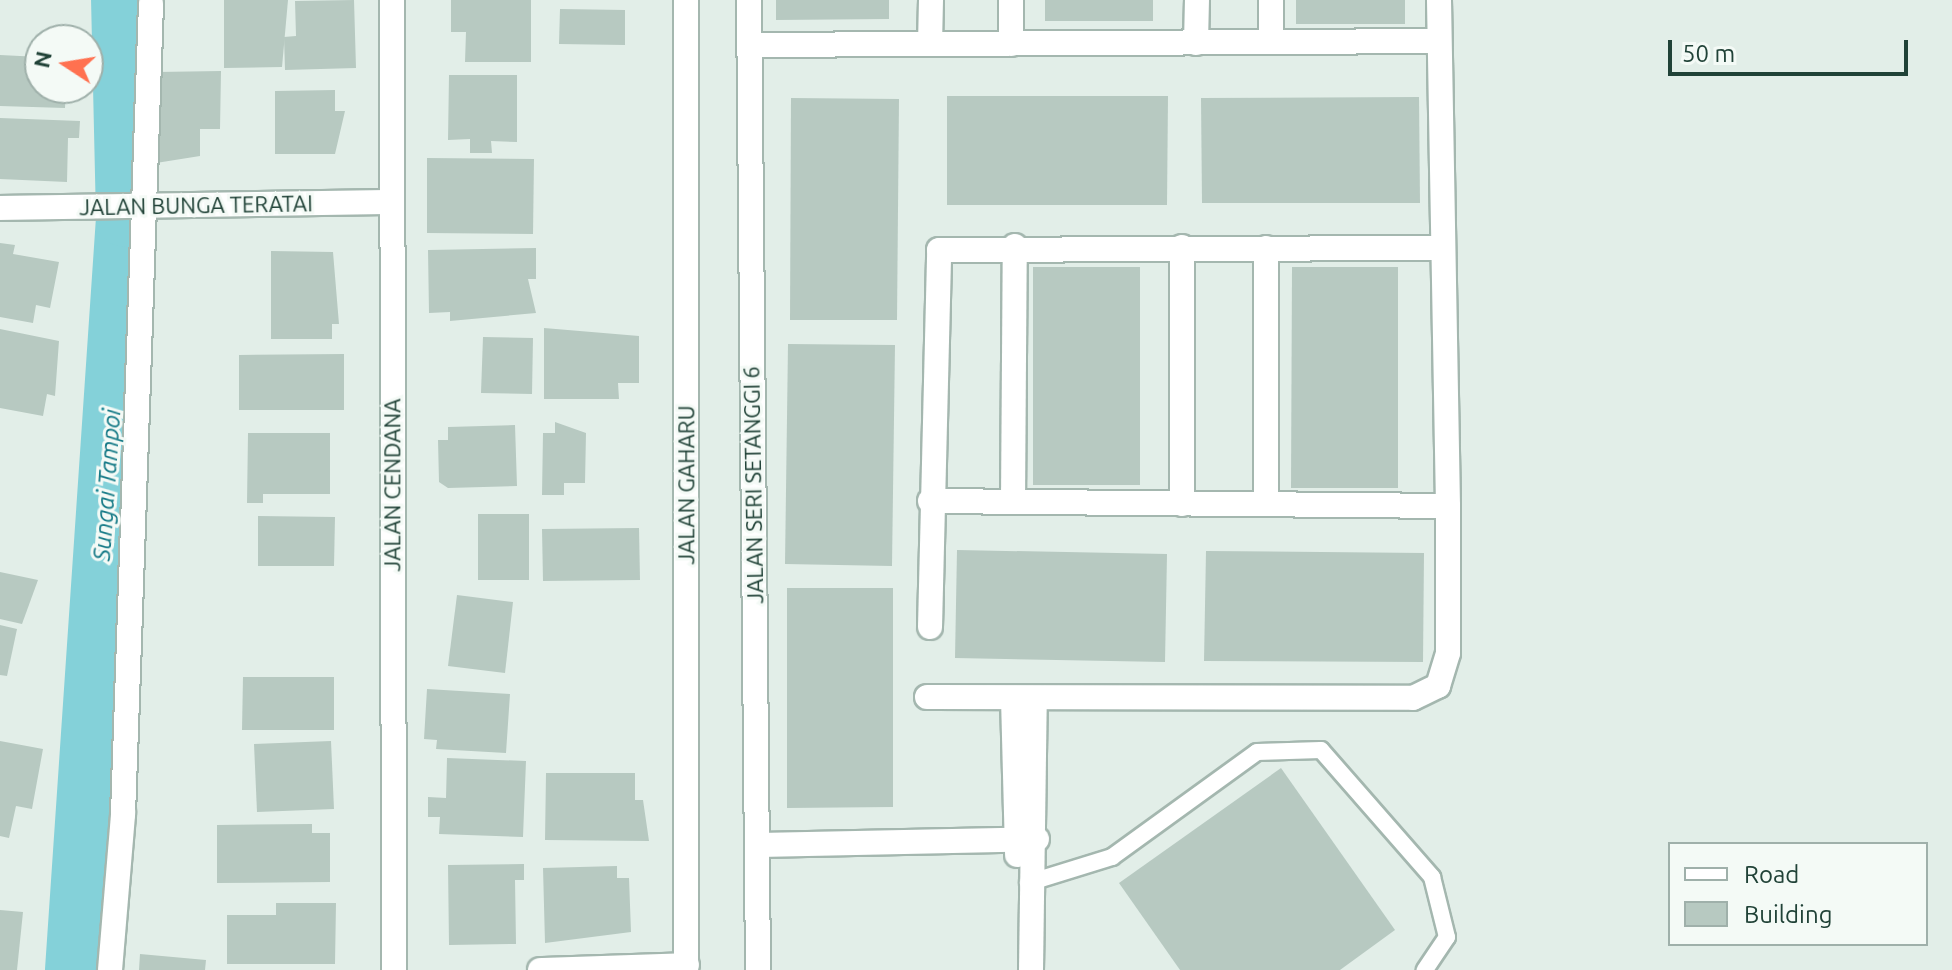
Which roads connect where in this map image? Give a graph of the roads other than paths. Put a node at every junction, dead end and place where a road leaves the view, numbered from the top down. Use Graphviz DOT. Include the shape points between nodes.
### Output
graph roads {
  1 [pos="392,0"];
  2 [pos="686,0"];
  3 [pos="749,0"];
  4 [pos="931,0"];
  5 [pos="1011,0"];
  6 [pos="1197,0"];
  7 [pos="1271,0"];
  8 [pos="1439,0"];
  9 [pos="151,3"];
  10 [pos="1438,41"];
  11 [pos="1271,42"];
  12 [pos="1196,43"];
  13 [pos="930,44"];
  14 [pos="1011,44"];
  15 [pos="749,45"];
  16 [pos="391,202"];
  17 [pos="146,207"];
  18 [pos="0,208"];
  19 [pos="1015,246"];
  20 [pos="1182,247"];
  21 [pos="1266,248"];
  22 [pos="1441,248"];
  23 [pos="930,501"];
  24 [pos="1013,502"];
  25 [pos="1182,504"];
  26 [pos="1266,504"];
  27 [pos="1448,506"];
  28 [pos="930,627"];
  29 [pos="927,697"];
  30 [pos="1024,698"];
  31 [pos="1037,839"];
  32 [pos="1012,840"];
  33 [pos="759,845"];
  34 [pos="1028,883"];
  35 [pos="686,968"];
  36 [pos="110,970"];
  37 [pos="394,970"];
  38 [pos="540,970"];
  39 [pos="758,970"];
  40 [pos="1031,970"];
  41 [pos="1425,970"];
  1 -- 16 [label="street, JALAN CENDANA"];
  2 -- 35 [label="street, JALAN GAHARU"];
  3 -- 15 [label="street, JALAN SERI SETANGGI 6"];
  4 -- 13 [label="street"];
  5 -- 14 [label="street"];
  6 -- 12 [label="street"];
  7 -- 11 [label="street"];
  8 -- 10 [label="street"];
  9 -- 17 [label="street"];
  10 -- 11 [label="street"];
  10 -- 22 [label="street"];
  11 -- 12 [label="street"];
  12 -- 14 [label="street"];
  13 -- 14 [label="street"];
  13 -- 15 [label="street"];
  15 -- 33 [label="street, JALAN SERI SETANGGI 6"];
  16 -- 17 [label="street, JALAN BUNGA TERATAI"];
  16 -- 37 [label="street, JALAN CENDANA"];
  17 -- 18 [label="street, JALAN BUNGA TERATAI"];
  17 -- 36 [label="street" via="123,814"];
  19 -- 20 [label="street"];
  19 -- 23 [label="street" via="939,250"];
  19 -- 24 [label="street"];
  20 -- 21 [label="street"];
  20 -- 25 [label="street"];
  21 -- 22 [label="street"];
  21 -- 26 [label="street"];
  22 -- 27 [label="street"];
  23 -- 24 [label="street"];
  23 -- 28 [label="street"];
  24 -- 25 [label="street"];
  25 -- 26 [label="street"];
  26 -- 27 [label="street"];
  27 -- 30 [label="street" via="1448,653 1438,686 1413,698"];
  29 -- 30 [label="street"];
  30 -- 31 [label="street"];
  30 -- 32 [label="street"];
  31 -- 32 [label="street"];
  31 -- 34 [label="street"];
  32 -- 33 [label="street"];
  32 -- 34 [label="street"];
  33 -- 39 [label="street, JALAN SERI SETANGGI 6"];
  34 -- 40 [label="street"];
  34 -- 41 [label="lane" via="1112,857 1257,752 1321,750 1432,877 1447,937"];
  35 -- 38 [label="street"];
}
